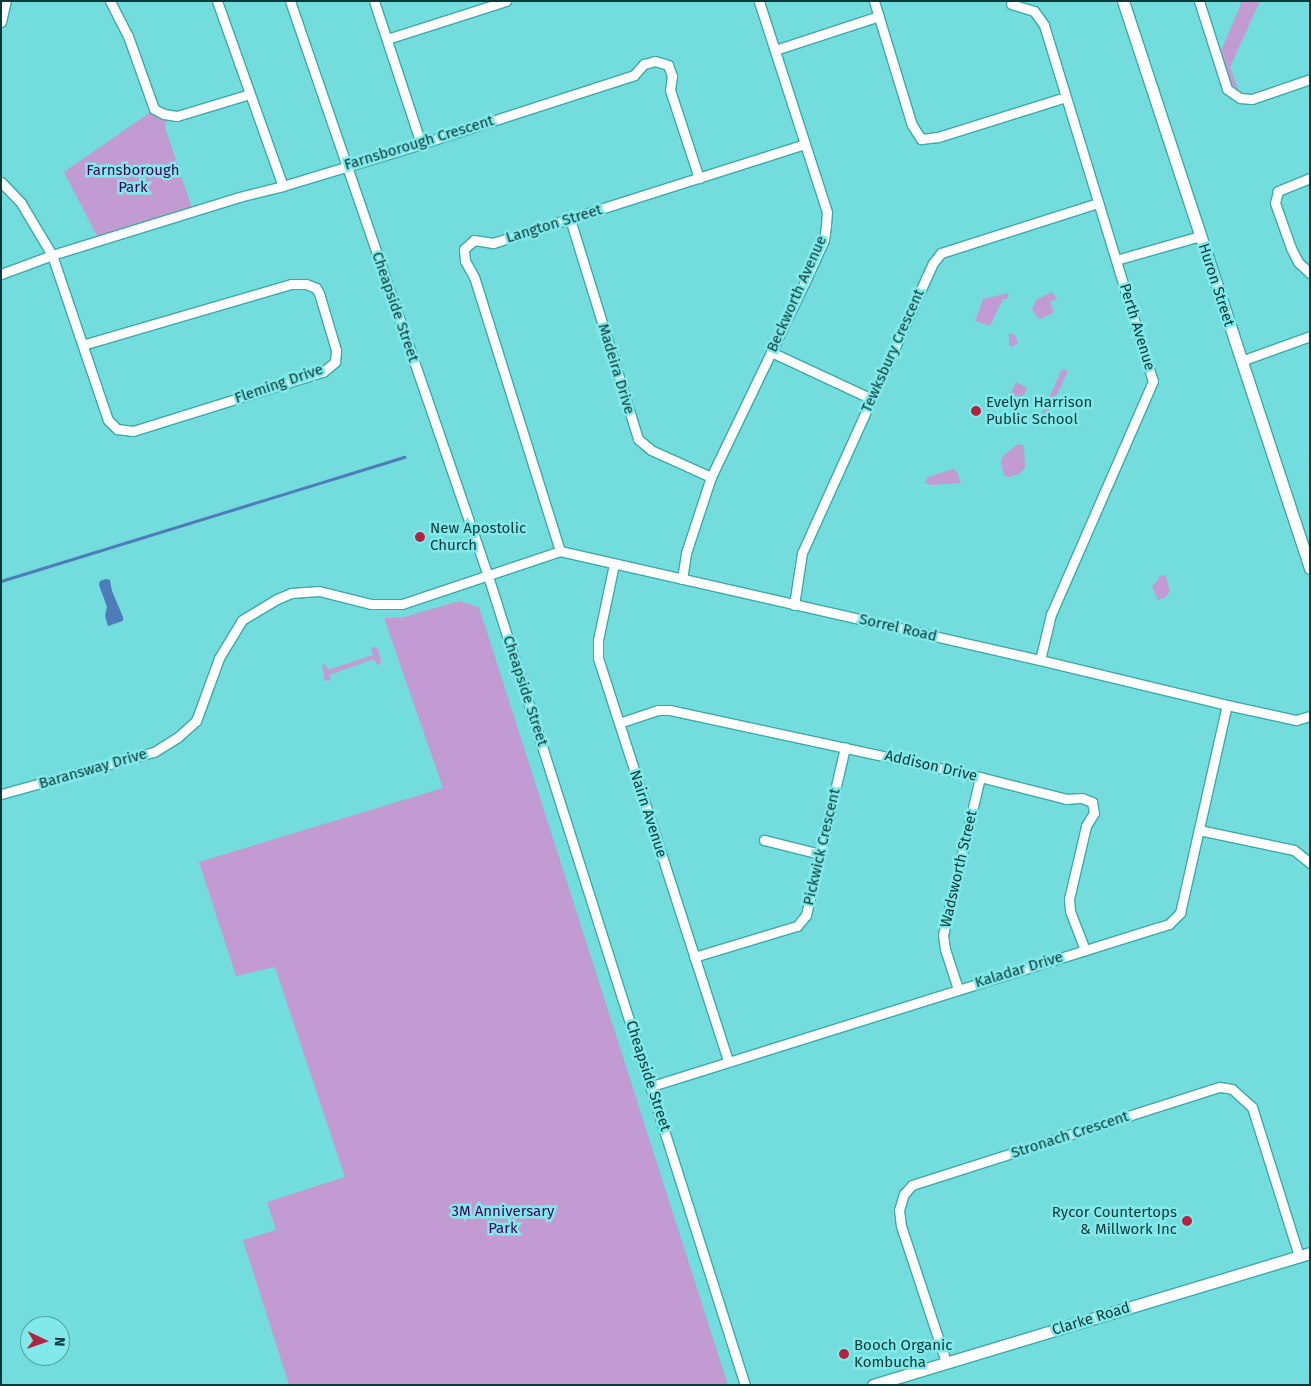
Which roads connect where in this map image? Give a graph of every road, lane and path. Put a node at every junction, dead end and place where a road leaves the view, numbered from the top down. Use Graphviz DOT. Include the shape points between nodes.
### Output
graph roads {
  1 [pos="6,1"];
  2 [pos="110,1"];
  3 [pos="217,1"];
  4 [pos="290,1"];
  5 [pos="374,1"];
  6 [pos="506,1"];
  7 [pos="759,1"];
  8 [pos="874,1"];
  9 [pos="1123,1"];
  10 [pos="1199,1"];
  11 [pos="1011,4"];
  12 [pos="879,16"];
  13 [pos="1,22"];
  14 [pos="387,39"];
  15 [pos="775,50"];
  16 [pos="1310,78"];
  17 [pos="250,94"];
  18 [pos="1066,97"];
  19 [pos="421,144"];
  20 [pos="805,144"];
  21 [pos="346,166"];
  22 [pos="698,178"];
  23 [pos="1310,178"];
  24 [pos="1,182"];
  25 [pos="283,186"];
  26 [pos="1098,203"];
  27 [pos="570,219"];
  28 [pos="1200,236"];
  29 [pos="52,255"];
  30 [pos="1116,260"];
  31 [pos="1310,273"];
  32 [pos="1,274"];
  33 [pos="1310,336"];
  34 [pos="83,345"];
  35 [pos="771,352"];
  36 [pos="1241,361"];
  37 [pos="872,399"];
  38 [pos="711,477"];
  39 [pos="560,551"];
  40 [pos="614,564"];
  41 [pos="1310,568"];
  42 [pos="488,576"];
  43 [pos="682,579"];
  44 [pos="794,605"];
  45 [pos="1040,660"];
  46 [pos="1227,705"];
  47 [pos="1310,716"];
  48 [pos="619,723"];
  49 [pos="845,747"];
  50 [pos="980,777"];
  51 [pos="1,794"];
  52 [pos="1199,830"];
  53 [pos="764,840"];
  54 [pos="820,854"];
  55 [pos="1310,863"];
  56 [pos="1085,950"];
  57 [pos="694,957"];
  58 [pos="958,989"];
  59 [pos="728,1061"];
  60 [pos="652,1086"];
  61 [pos="1304,1255"];
  62 [pos="946,1362"];
  63 [pos="745,1385"];
  64 [pos="873,1385"];
  1 -- 13 [label="street"];
  2 -- 17 [label="street" via="128,36 154,109 176,116"];
  3 -- 17 [label="street"];
  4 -- 21 [label="street, Cheapside Street"];
  5 -- 14 [label="street"];
  6 -- 14 [label="street"];
  7 -- 15 [label="street, Beckworth Avenue"];
  8 -- 12 [label="street"];
  9 -- 28 [label="main road, Huron Street"];
  10 -- 16 [label="street" via="1228,89 1240,98 1252,99"];
  11 -- 18 [label="street, Perth Avenue" via="1034,11 1044,25"];
  12 -- 15 [label="street"];
  12 -- 18 [label="street" via="912,125 921,139 938,137"];
  14 -- 19 [label="street"];
  15 -- 20 [label="street, Beckworth Avenue"];
  17 -- 25 [label="street"];
  18 -- 26 [label="street, Perth Avenue"];
  19 -- 21 [label="street, Farnsborough Crescent"];
  19 -- 22 [label="street, Farnsborough Crescent" via="634,75 644,64 655,61 668,65 672,76 670,90"];
  20 -- 22 [label="street, Langton Street"];
  20 -- 35 [label="street, Beckworth Avenue" via="827,212 824,240"];
  21 -- 25 [label="street, Farnsborough Crescent"];
  21 -- 42 [label="street, Cheapside Street"];
  22 -- 27 [label="street, Langton Street"];
  23 -- 31 [label="street" via="1278,192 1275,203 1298,262"];
  24 -- 29 [label="street, Fleming Drive" via="21,203"];
  25 -- 29 [label="street, Farnsborough Crescent"];
  26 -- 30 [label="street, Perth Avenue"];
  26 -- 37 [label="street, Tewksbury Crescent" via="941,253 933,263"];
  27 -- 38 [label="street, Madeira Drive" via="638,440 650,450"];
  27 -- 39 [label="street, Langton Street" via="492,243 474,240 464,248 465,262 474,277"];
  28 -- 30 [label="street"];
  28 -- 36 [label="main road, Huron Street"];
  29 -- 32 [label="street, Farnsborough Crescent"];
  29 -- 34 [label="street, Fleming Drive"];
  30 -- 45 [label="street, Perth Avenue" via="1153,381 1051,614"];
  33 -- 36 [label="street"];
  34 -- 34 [label="street, Fleming Drive" via="108,420 117,429 133,431 323,372 335,362 336,350 319,293 306,284 291,284"];
  35 -- 37 [label="street"];
  35 -- 38 [label="street, Beckworth Avenue"];
  36 -- 41 [label="main road, Huron Street"];
  37 -- 44 [label="street, Tewksbury Crescent" via="802,553"];
  38 -- 43 [label="street, Beckworth Avenue" via="686,553"];
  39 -- 40 [label="street, Sorrel Road"];
  39 -- 42 [label="street"];
  40 -- 43 [label="street, Sorrel Road"];
  40 -- 48 [label="street, Nairn Avenue" via="598,640 598,658"];
  42 -- 51 [label="street, Baransway Drive" via="402,604 371,604 319,591 291,593 276,599 242,620 219,658 196,721 178,737 154,752"];
  42 -- 60 [label="street, Cheapside Street"];
  43 -- 44 [label="street, Sorrel Road"];
  44 -- 45 [label="street, Sorrel Road"];
  45 -- 46 [label="street, Sorrel Road"];
  46 -- 47 [label="street, Sorrel Road" via="1296,720"];
  46 -- 52 [label="street, Kaladar Drive"];
  48 -- 49 [label="street, Addison Drive" via="658,710 670,710"];
  48 -- 57 [label="street, Nairn Avenue"];
  49 -- 50 [label="street, Addison Drive"];
  49 -- 54 [label="street, Pickwick Crescent"];
  50 -- 56 [label="street, Addison Drive" via="1066,799 1082,798 1092,802 1094,813 1086,826 1069,899 1070,911"];
  50 -- 58 [label="street, Wadsworth Street" via="944,935 945,949"];
  52 -- 55 [label="street" via="1294,850"];
  52 -- 56 [label="street, Kaladar Drive" via="1180,913 1169,924"];
  53 -- 54 [label="street"];
  54 -- 57 [label="street, Pickwick Crescent" via="806,914 797,926"];
  56 -- 58 [label="street, Kaladar Drive"];
  57 -- 59 [label="street, Nairn Avenue"];
  58 -- 59 [label="street, Kaladar Drive"];
  59 -- 60 [label="street, Kaladar Drive"];
  60 -- 63 [label="street, Cheapside Street"];
  61 -- 62 [label="main road, Clarke Road"];
  61 -- 62 [label="street, Stronach Crescent" via="1252,1107 1232,1089 1220,1087 912,1185 904,1194 899,1210 901,1226"];
  62 -- 64 [label="main road, Clarke Road"];
}
